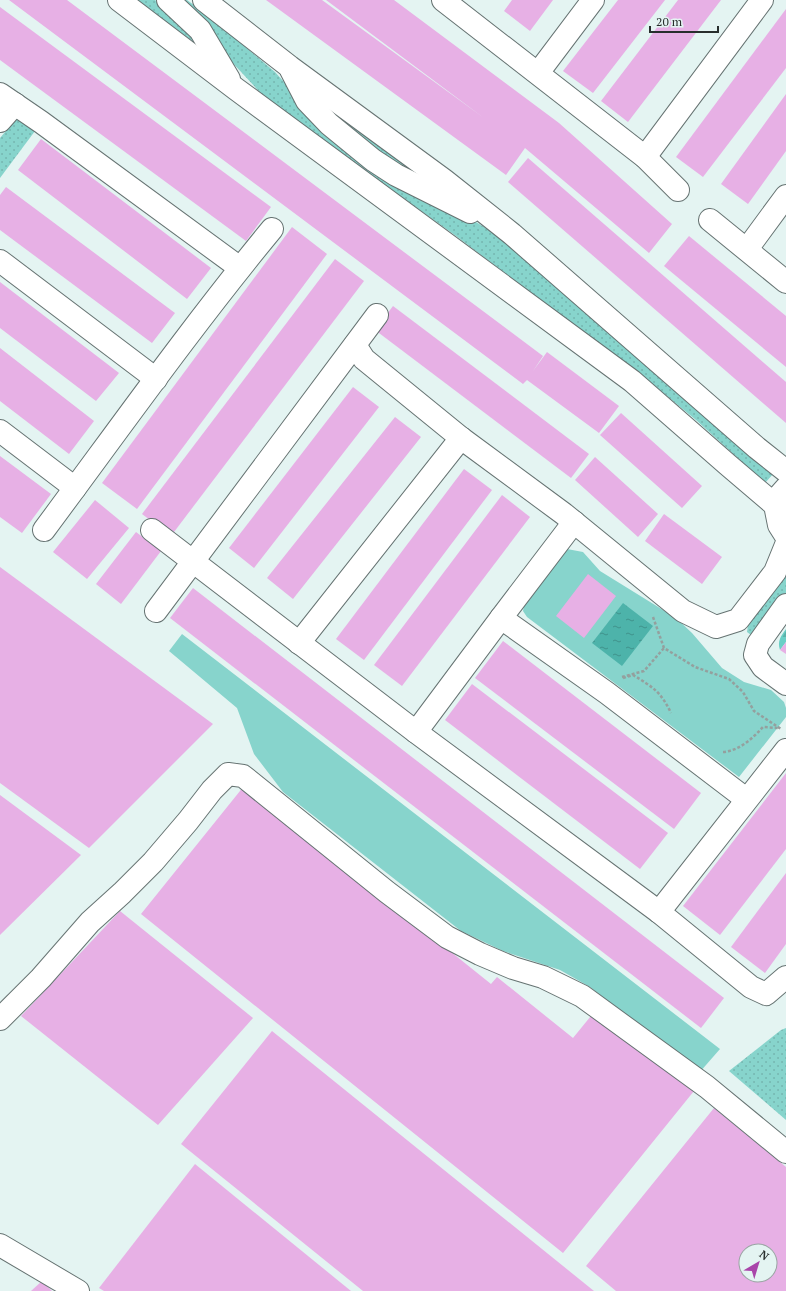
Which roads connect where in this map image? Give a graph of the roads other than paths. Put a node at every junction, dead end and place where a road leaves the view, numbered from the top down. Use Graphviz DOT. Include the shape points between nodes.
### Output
graph roads {
  1 [pos="119,0"];
  2 [pos="168,0"];
  3 [pos="204,0"];
  4 [pos="443,0"];
  5 [pos="593,0"];
  6 [pos="762,0"];
  7 [pos="538,73"];
  8 [pos="236,90"];
  9 [pos="7,99"];
  10 [pos="0,121"];
  11 [pos="645,157"];
  12 [pos="678,190"];
  13 [pos="786,196"];
  14 [pos="710,220"];
  15 [pos="272,229"];
  16 [pos="747,250"];
  17 [pos="0,260"];
  18 [pos="240,268"];
  19 [pos="786,282"];
  20 [pos="377,315"];
  21 [pos="355,345"];
  22 [pos="156,378"];
  23 [pos="0,431"];
  24 [pos="461,438"];
  25 [pos="786,471"];
  26 [pos="75,488"];
  27 [pos="781,497"];
  28 [pos="574,522"];
  29 [pos="44,530"];
  30 [pos="152,530"];
  31 [pos="786,536"];
  32 [pos="786,545"];
  33 [pos="192,561"];
  34 [pos="786,605"];
  35 [pos="156,611"];
  36 [pos="501,618"];
  37 [pos="299,643"];
  38 [pos="786,684"];
  39 [pos="416,732"];
  40 [pos="786,750"];
  41 [pos="746,799"];
  42 [pos="659,912"];
  43 [pos="786,977"];
  44 [pos="0,1019"];
  45 [pos="786,1152"];
  46 [pos="0,1245"];
  47 [pos="78,1291"];
  1 -- 8 [label="street"];
  2 -- 8 [label="street" via="200,30"];
  3 -- 25 [label="street" via="290,67 438,175 512,234"];
  4 -- 7 [label="street"];
  5 -- 7 [label="street"];
  6 -- 11 [label="street"];
  7 -- 11 [label="street"];
  8 -- 27 [label="street" via="632,380 728,466"];
  9 -- 10 [label="street"];
  9 -- 18 [label="street"];
  11 -- 12 [label="street"];
  13 -- 16 [label="street"];
  14 -- 16 [label="street"];
  15 -- 18 [label="street"];
  16 -- 19 [label="street"];
  17 -- 22 [label="street"];
  18 -- 22 [label="street"];
  20 -- 21 [label="street"];
  21 -- 24 [label="street" via="364,359"];
  21 -- 33 [label="street"];
  22 -- 26 [label="street"];
  23 -- 26 [label="street"];
  24 -- 28 [label="street"];
  24 -- 37 [label="street"];
  26 -- 29 [label="street"];
  27 -- 31 [label="street" via="779,524"];
  28 -- 32 [label="street" via="683,611 716,627 738,620 775,572"];
  28 -- 36 [label="street"];
  30 -- 33 [label="street"];
  33 -- 35 [label="street"];
  33 -- 37 [label="street"];
  34 -- 38 [label="street" via="758,644 755,655 762,667"];
  36 -- 39 [label="street"];
  36 -- 41 [label="street" via="607,693"];
  37 -- 39 [label="street"];
  39 -- 42 [label="street"];
  40 -- 41 [label="street"];
  41 -- 42 [label="street"];
  42 -- 43 [label="street" via="750,987 766,994"];
  44 -- 45 [label="street" via="41,978 90,922 153,862 212,790 228,774 243,776 386,892 446,936 480,954 543,977 582,996 707,1087"];
  46 -- 47 [label="street"];
}
